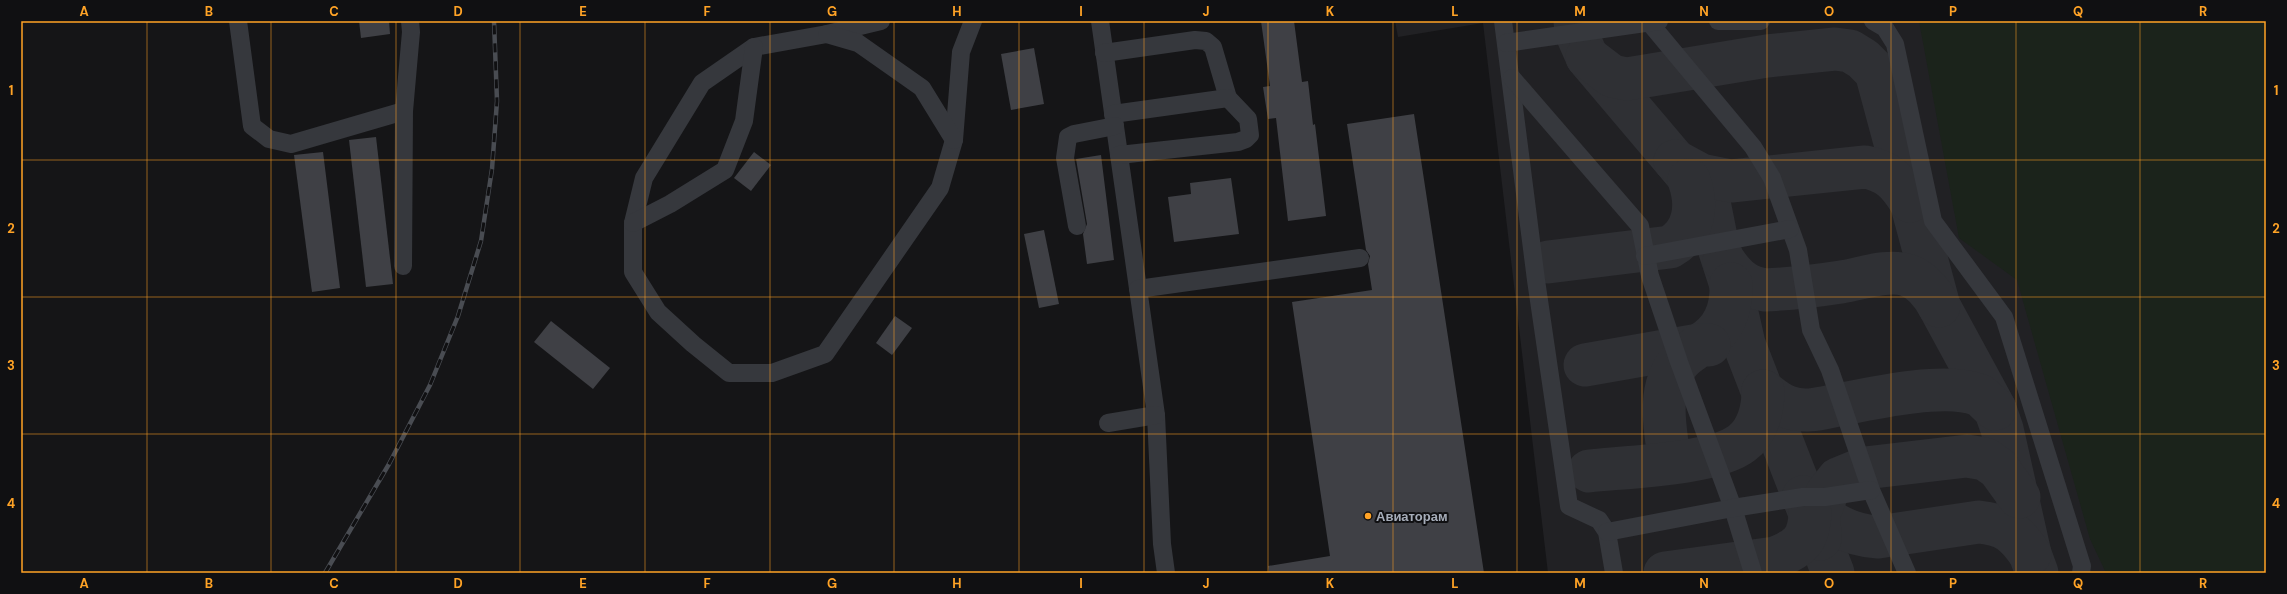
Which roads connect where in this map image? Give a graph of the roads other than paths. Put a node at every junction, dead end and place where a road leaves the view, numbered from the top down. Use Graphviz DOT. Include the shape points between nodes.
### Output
graph roads {
  1 [pos="238,21"];
  2 [pos="410,21"];
  3 [pos="880,21"];
  4 [pos="973,21"];
  5 [pos="1100,21"];
  6 [pos="1503,21"];
  7 [pos="1648,21"];
  8 [pos="1660,21"];
  9 [pos="1718,21"];
  10 [pos="1761,21"];
  11 [pos="1873,21"];
  12 [pos="826,34"];
  13 [pos="1506,43"];
  14 [pos="754,47"];
  15 [pos="1104,53"];
  16 [pos="1512,78"];
  17 [pos="1228,98"];
  18 [pos="404,111"];
  19 [pos="1114,120"];
  20 [pos="954,140"];
  21 [pos="1119,155"];
  22 [pos="633,223"];
  23 [pos="1077,226"];
  24 [pos="1790,229"];
  25 [pos="1645,256"];
  26 [pos="1360,258"];
  27 [pos="403,266"];
  28 [pos="1138,288"];
  29 [pos="1156,415"];
  30 [pos="1108,422"];
  31 [pos="1872,490"];
  32 [pos="1733,508"];
  33 [pos="1607,532"];
  34 [pos="1166,573"];
  35 [pos="1614,573"];
  36 [pos="1753,573"];
  37 [pos="1907,573"];
  38 [pos="2081,573"];
  1 -- 18 [label="lane" via="252,126 269,139 291,144"];
  2 -- 18 [label="lane"];
  3 -- 12 [label="lane"];
  4 -- 20 [label="lane" via="961,52"];
  5 -- 15 [label="lane"];
  6 -- 13 [label="lane"];
  7 -- 8 [label="lane"];
  7 -- 13 [label="lane"];
  7 -- 24 [label="lane" via="1753,147 1772,178"];
  9 -- 10 [label="lane"];
  11 -- 38 [label="lane" via="1885,28 1894,44 1933,221 2004,317 2082,566"];
  12 -- 14 [label="lane"];
  12 -- 20 [label="lane" via="858,43 922,88"];
  13 -- 16 [label="lane"];
  14 -- 22 [label="lane" via="702,83 644,178"];
  14 -- 22 [label="lane" via="744,121 725,170 670,204"];
  15 -- 17 [label="lane" via="1195,40 1206,41 1213,46"];
  15 -- 19 [label="lane"];
  16 -- 25 [label="lane" via="1638,223"];
  16 -- 33 [label="lane" via="1536,280 1569,506 1599,520"];
  17 -- 19 [label="lane"];
  17 -- 21 [label="lane" via="1248,119 1250,135 1246,139"];
  18 -- 27 [label="lane"];
  19 -- 21 [label="lane"];
  19 -- 23 [label="lane" via="1068,137 1065,158"];
  20 -- 22 [label="lane" via="940,188 825,354 772,373 728,373 658,312 633,272"];
  21 -- 28 [label="lane"];
  24 -- 25 [label="lane"];
  24 -- 31 [label="lane" via="1798,250 1810,325 1830,370"];
  25 -- 32 [label="lane" via="1679,362"];
  26 -- 28 [label="lane"];
  28 -- 29 [label="lane"];
  29 -- 30 [label="lane"];
  29 -- 34 [label="lane" via="1162,544"];
  31 -- 32 [label="lane"];
  31 -- 37 [label="lane"];
  32 -- 33 [label="lane"];
  32 -- 36 [label="lane"];
  33 -- 35 [label="lane"];
}
